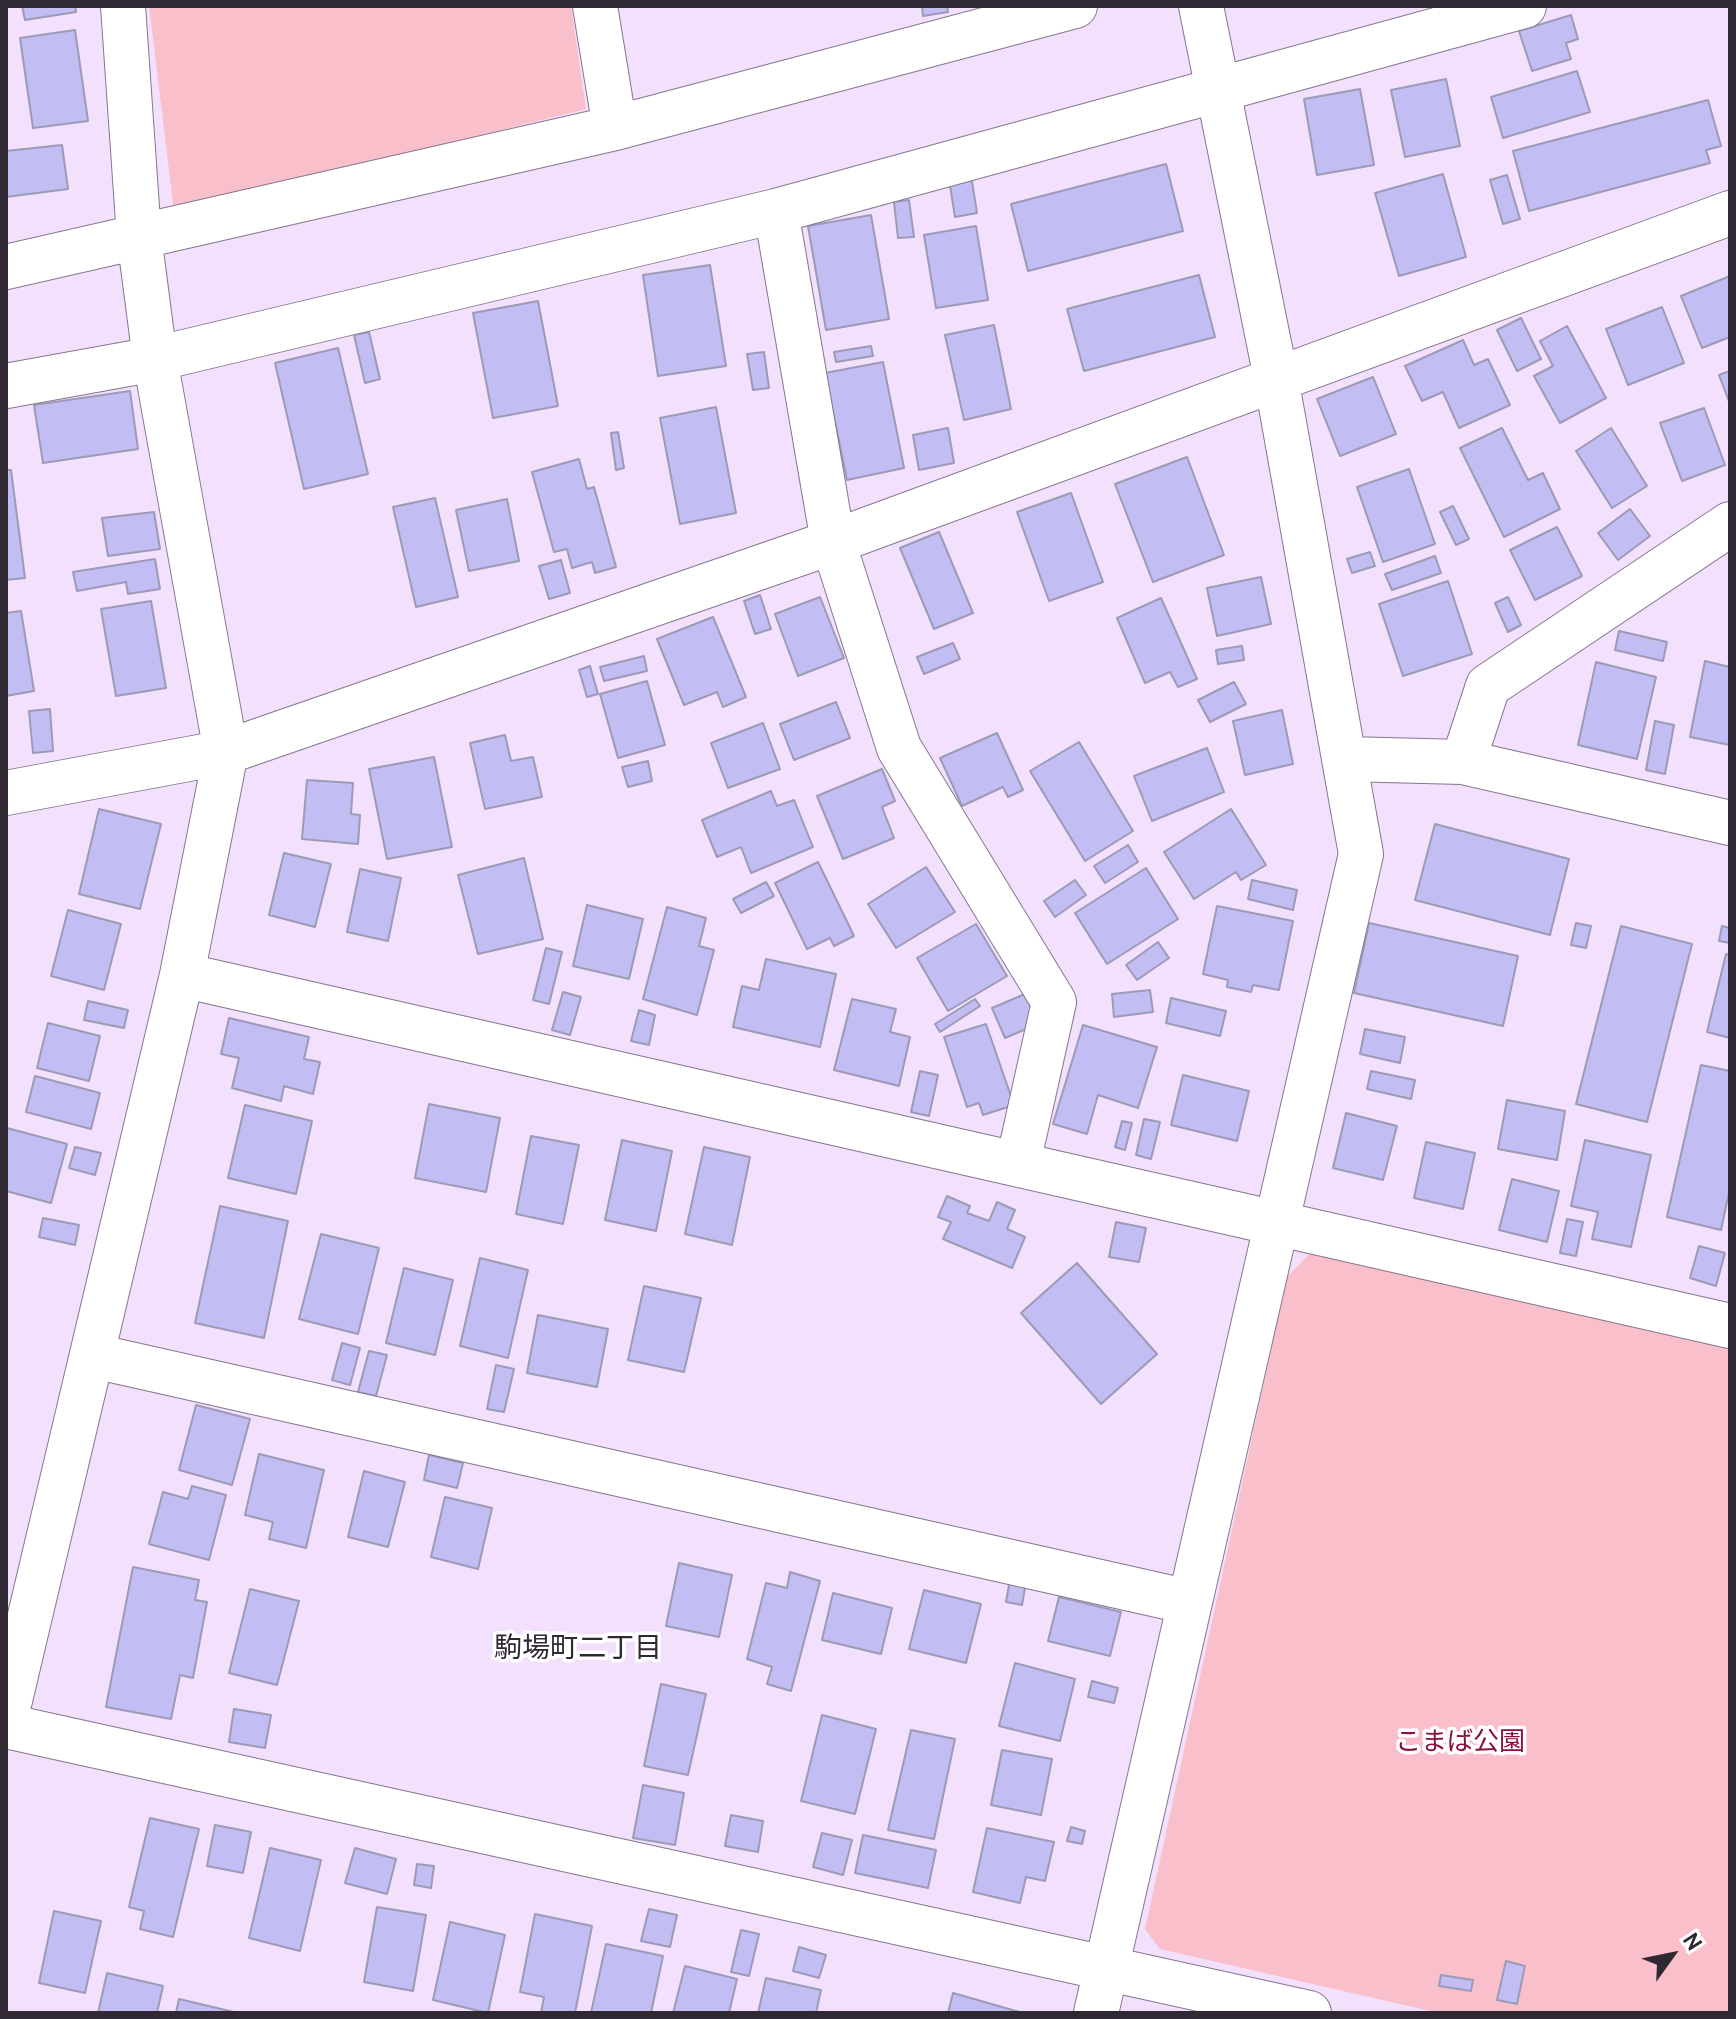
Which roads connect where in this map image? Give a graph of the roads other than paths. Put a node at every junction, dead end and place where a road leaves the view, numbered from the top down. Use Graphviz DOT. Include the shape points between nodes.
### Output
graph roads {
  1 [pos="123,6"];
  2 [pos="595,6"];
  3 [pos="1075,6"];
  4 [pos="1201,6"];
  5 [pos="1524,6"];
  6 [pos="1219,89"];
  7 [pos="615,128"];
  8 [pos="776,211"];
  9 [pos="1730,213"];
  10 [pos="139,236"];
  11 [pos="6,267"];
  12 [pos="155,359"];
  13 [pos="1276,378"];
  14 [pos="6,386"];
  15 [pos="1730,524"];
  16 [pos="833,542"];
  17 [pos="226,752"];
  18 [pos="1345,759"];
  19 [pos="1463,762"];
  20 [pos="6,793"];
  21 [pos="1730,823"];
  22 [pos="182,975"];
  23 [pos="1018,1163"];
  24 [pos="1276,1225"];
  25 [pos="1730,1326"];
  26 [pos="94,1356"];
  27 [pos="1189,1602"];
  28 [pos="6,1717"];
  29 [pos="6,1726"];
  30 [pos="1107,1966"];
  31 [pos="1096,2013"];
  32 [pos="1309,2013"];
  1 -- 10 [label="street"];
  2 -- 7 [label="street"];
  3 -- 7 [label="street"];
  4 -- 6 [label="street"];
  5 -- 6 [label="street"];
  6 -- 8 [label="street"];
  6 -- 13 [label="street"];
  7 -- 10 [label="street"];
  8 -- 12 [label="street"];
  8 -- 16 [label="street"];
  9 -- 13 [label="street"];
  10 -- 11 [label="street"];
  10 -- 12 [label="street"];
  12 -- 14 [label="street"];
  12 -- 17 [label="street"];
  13 -- 16 [label="street"];
  13 -- 18 [label="street"];
  15 -- 19 [label="street" via="1488,686"];
  16 -- 17 [label="street"];
  16 -- 23 [label="street" via="899,748 1054,1002"];
  17 -- 20 [label="street"];
  17 -- 22 [label="street"];
  18 -- 19 [label="street"];
  18 -- 24 [label="street" via="1361,854"];
  19 -- 21 [label="street"];
  22 -- 23 [label="street"];
  22 -- 26 [label="street"];
  23 -- 24 [label="street"];
  24 -- 25 [label="street"];
  24 -- 27 [label="street"];
  26 -- 27 [label="street"];
  26 -- 28 [label="street"];
  27 -- 30 [label="street"];
  29 -- 30 [label="street"];
  30 -- 31 [label="street"];
  30 -- 32 [label="street"];
}
